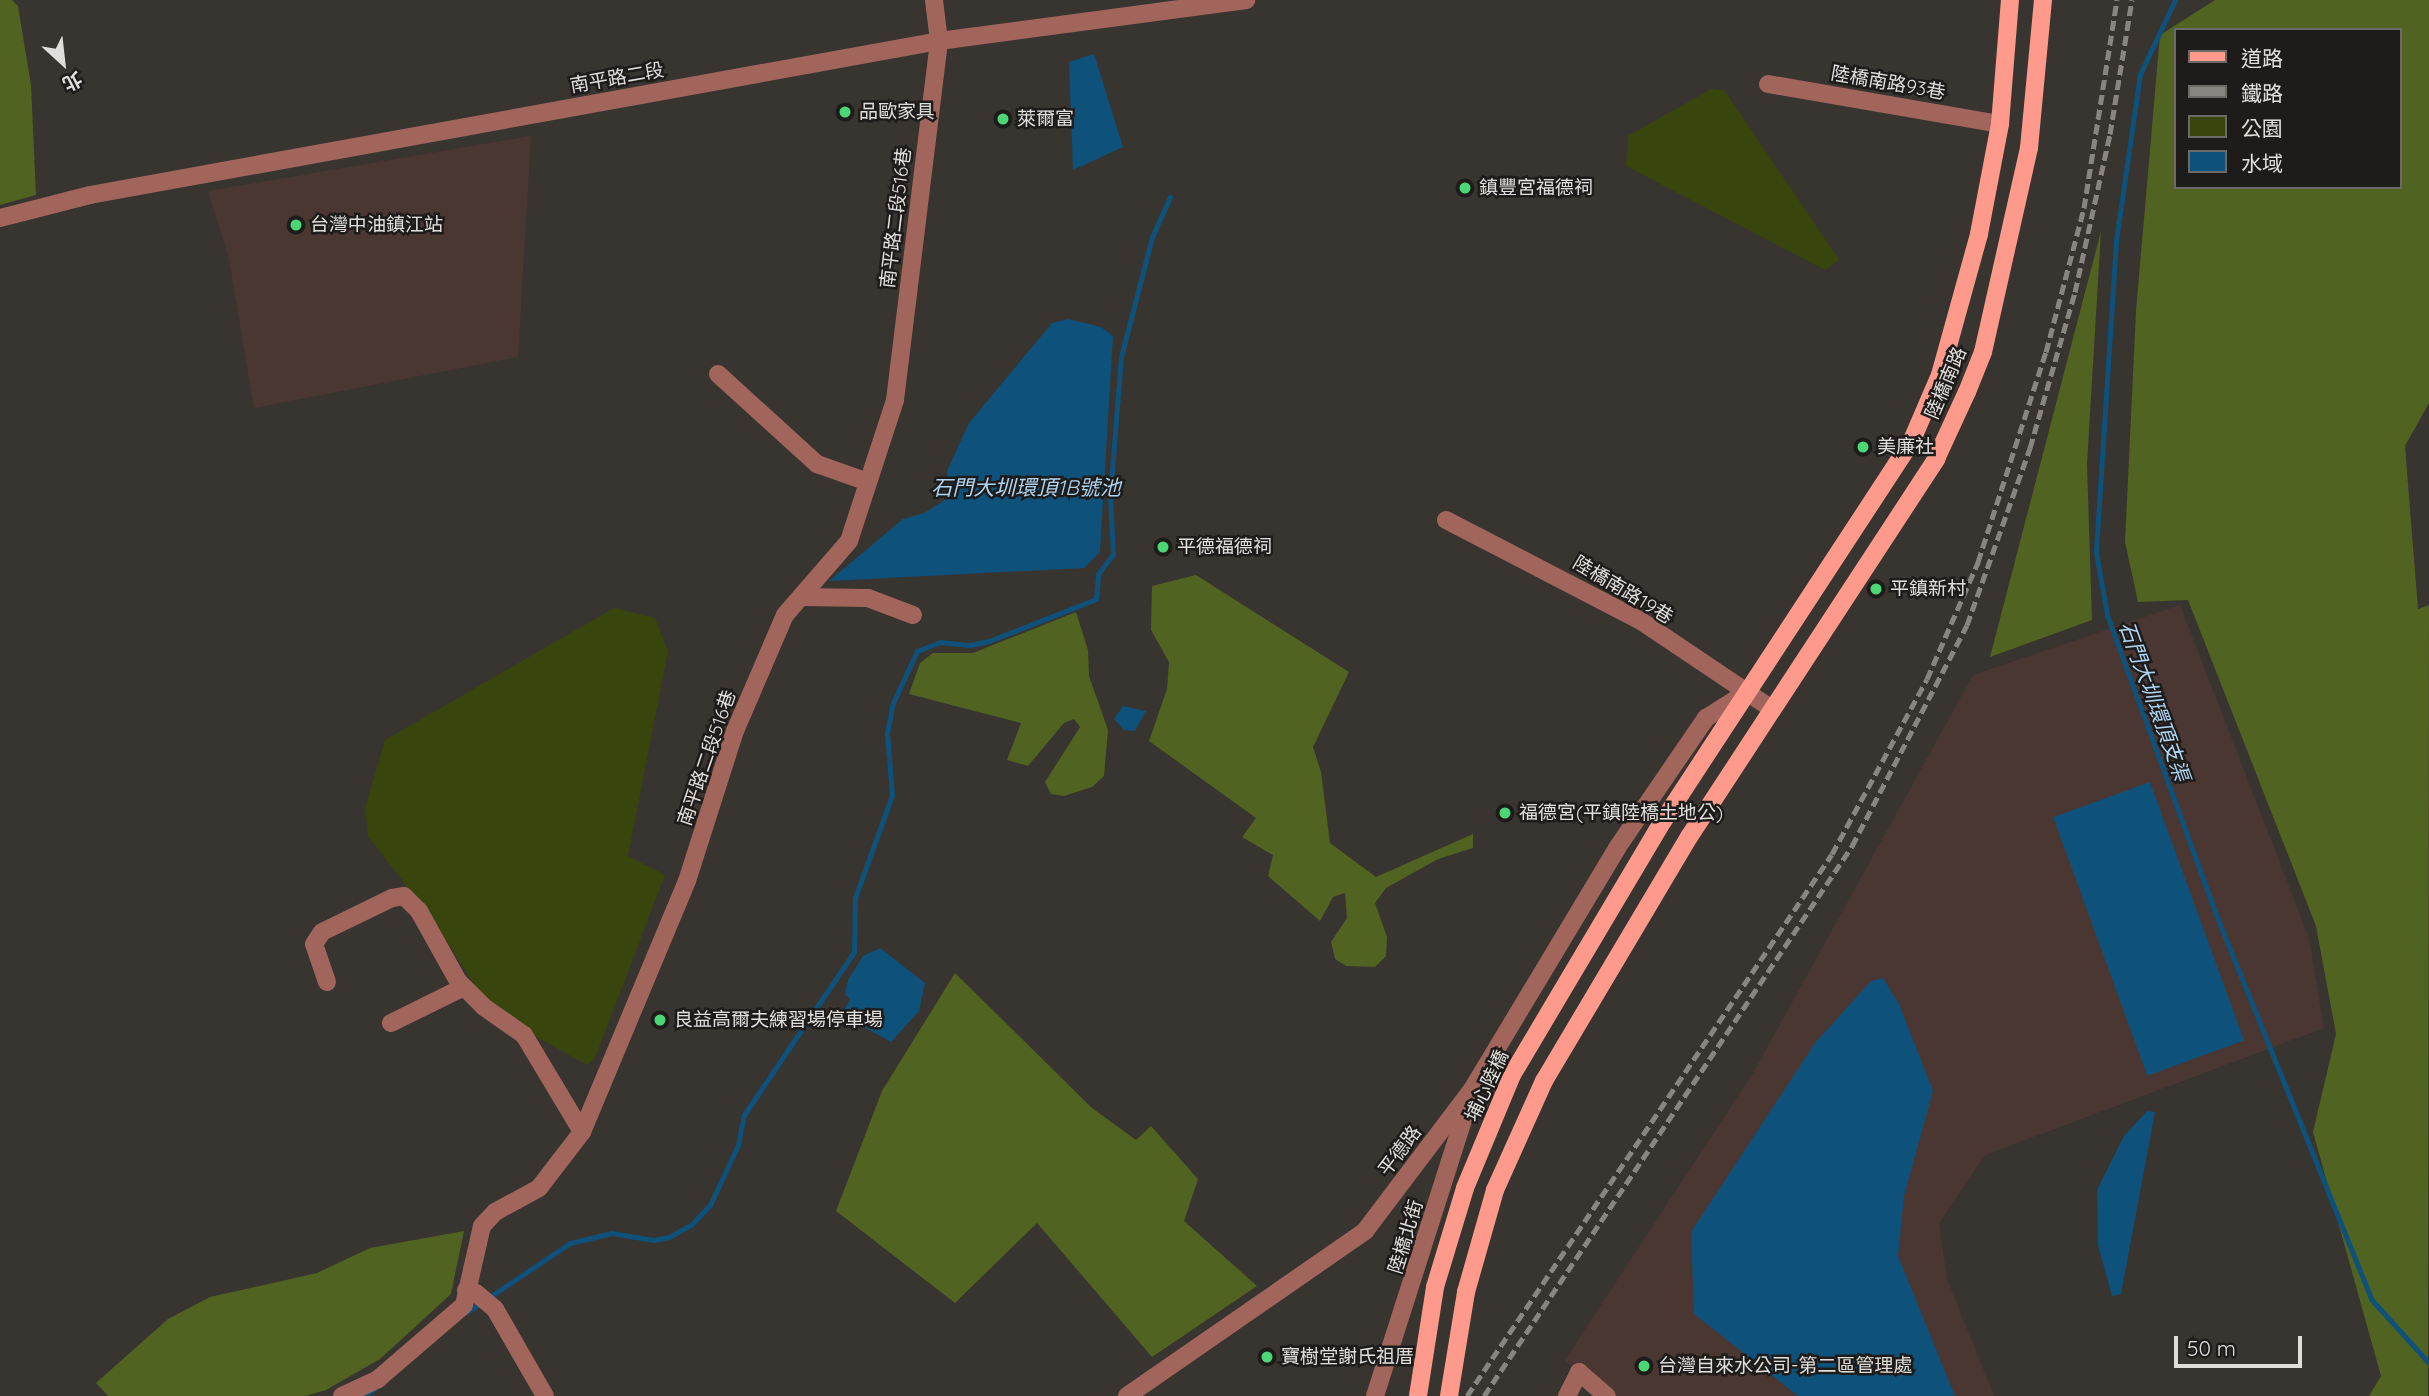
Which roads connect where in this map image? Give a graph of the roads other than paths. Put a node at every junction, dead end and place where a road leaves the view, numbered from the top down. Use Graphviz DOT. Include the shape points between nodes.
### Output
graph roads {
  1 [pos="934,0"];
  2 [pos="1246,0"];
  3 [pos="2010,0"];
  4 [pos="2043,0"];
  5 [pos="1205,3"];
  6 [pos="939,41"];
  7 [pos="1768,84"];
  8 [pos="2000,124"];
  9 [pos="0,218"];
  10 [pos="718,374"];
  11 [pos="868,482"];
  12 [pos="1446,520"];
  13 [pos="801,597"];
  14 [pos="913,615"];
  15 [pos="1746,692"];
  16 [pos="1772,709"];
  17 [pos="1663,821"];
  18 [pos="1617,848"];
  19 [pos="327,982"];
  20 [pos="464,987"];
  21 [pos="391,1023"];
  22 [pos="1473,1088"];
  23 [pos="582,1132"];
  24 [pos="471,1291"];
  25 [pos="342,1396"];
  26 [pos="545,1396"];
  27 [pos="1127,1396"];
  28 [pos="1375,1396"];
  29 [pos="1418,1396"];
  30 [pos="1449,1396"];
  31 [pos="1567,1396"];
  32 [pos="1607,1396"];
  1 -- 6 [label="street, 南平路二段516巷"];
  2 -- 5 [label="street, 南平路二段"];
  3 -- 8 [label="main road, 陸橋南路"];
  4 -- 16 [label="main road, 陸橋南路" via="2029,148 1983,352 1936,458"];
  5 -- 6 [label="street, 南平路二段"];
  6 -- 9 [label="street, 南平路二段" via="90,195"];
  6 -- 11 [label="street, 南平路二段516巷" via="895,400"];
  7 -- 8 [label="street, 陸橋南路93巷"];
  8 -- 15 [label="main road, 陸橋南路" via="1952,342 1912,440"];
  10 -- 11 [label="street" via="817,464"];
  11 -- 13 [label="street, 南平路二段516巷" via="849,541"];
  12 -- 15 [label="street, 陸橋南路19巷" via="1641,621"];
  13 -- 14 [label="street" via="868,598"];
  13 -- 23 [label="street, 南平路二段516巷" via="785,615 735,731 687,881"];
  15 -- 16 [label="street, 陸橋南路19巷"];
  15 -- 17 [label="main road, 陸橋南路"];
  15 -- 18 [label="street, 陸橋南路" via="1706,718"];
  16 -- 30 [label="main road, 陸橋南路" via="1544,1081 1495,1191 1466,1292"];
  17 -- 29 [label="main road, 埔心陸橋" via="1512,1075 1465,1188 1435,1287"];
  18 -- 22 [label="street, 平德路"];
  19 -- 20 [label="street" via="314,944 323,932 392,898 404,897 419,911"];
  20 -- 21 [label="street"];
  20 -- 23 [label="street" via="524,1035"];
  22 -- 27 [label="street, 平德路" via="1365,1231"];
  22 -- 28 [label="street, 陸橋北街"];
  23 -- 24 [label="street, 南平路二段516巷" via="539,1188 495,1212 482,1226"];
  24 -- 25 [label="street, 南平路二段516巷" via="464,1305 378,1378"];
  24 -- 26 [label="street" via="495,1309"];
  31 -- 32 [label="street" via="1578,1372"];
}
